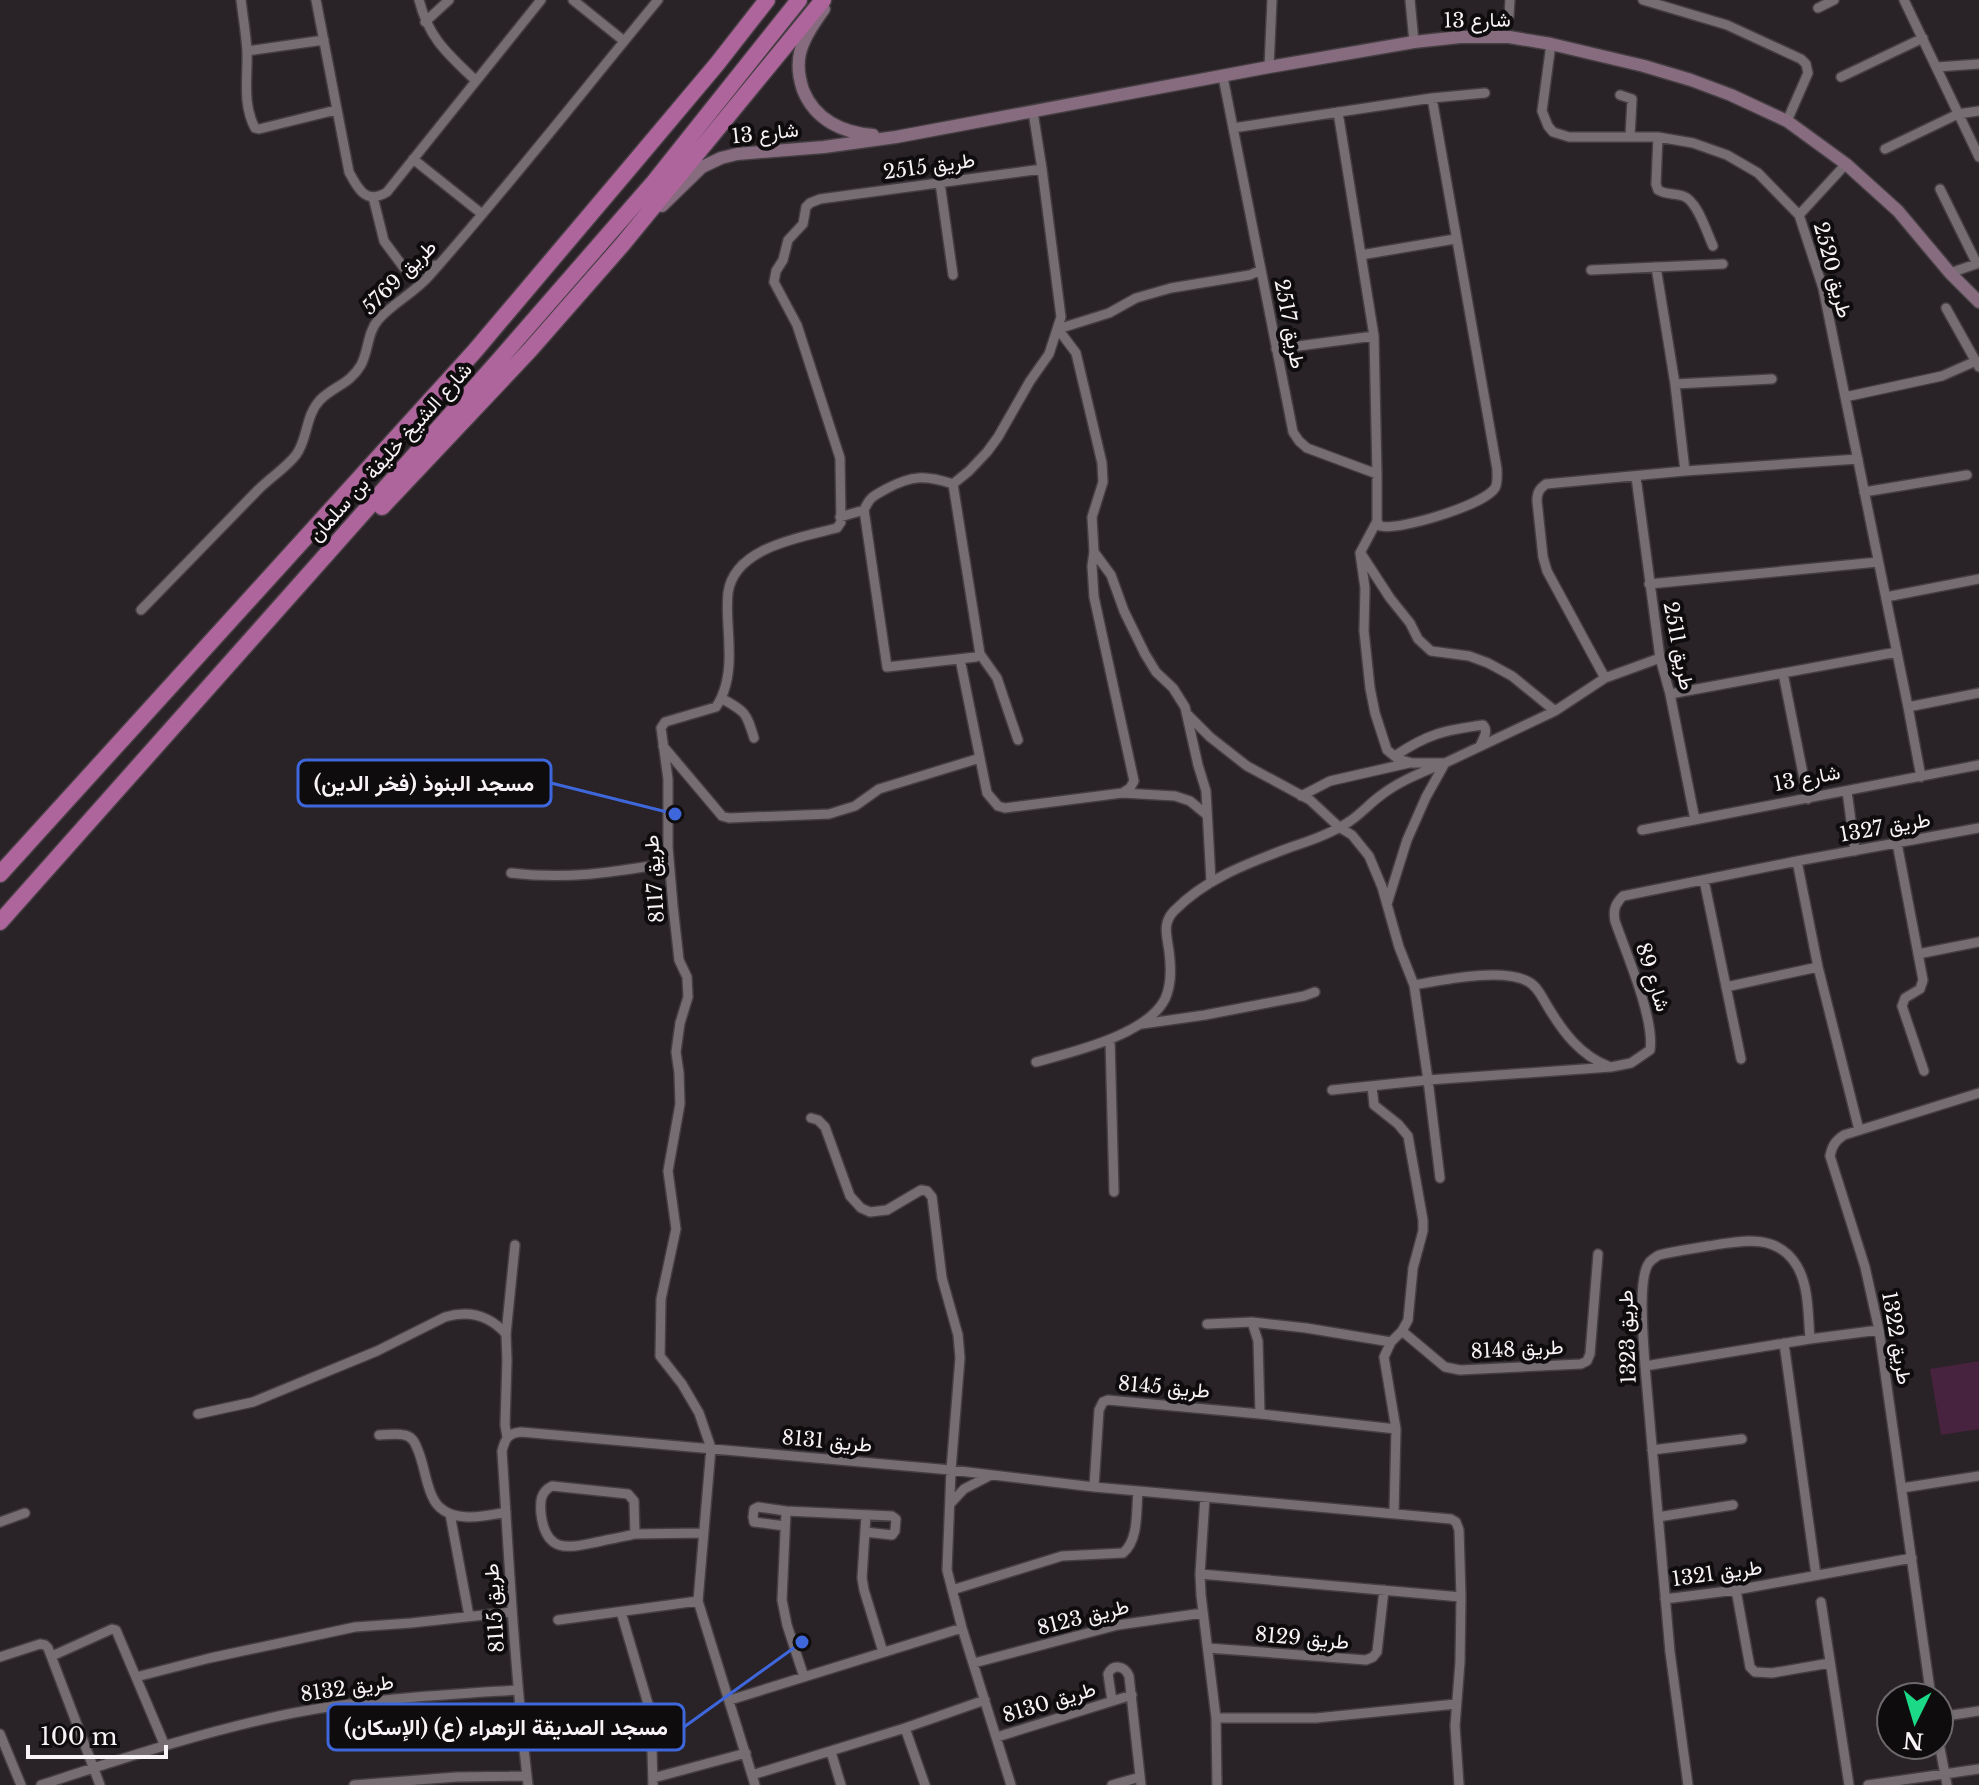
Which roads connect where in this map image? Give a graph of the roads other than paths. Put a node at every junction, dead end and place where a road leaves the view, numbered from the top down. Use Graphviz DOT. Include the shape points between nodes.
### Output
graph roads {
  1 [pos="241,0"];
  2 [pos="316,0"];
  3 [pos="419,0"];
  4 [pos="449,0"];
  5 [pos="541,0"];
  6 [pos="573,0"];
  7 [pos="658,0"];
  8 [pos="767,0"];
  9 [pos="799,0"];
  10 [pos="826,0"];
  11 [pos="1272,0"];
  12 [pos="1410,0"];
  13 [pos="1510,0"];
  14 [pos="1643,0"];
  15 [pos="1834,0"];
  16 [pos="1904,0"];
  17 [pos="1818,8"];
  18 [pos="1509,16"];
  19 [pos="425,22"];
  20 [pos="1923,38"];
  21 [pos="324,40"];
  22 [pos="624,41"];
  23 [pos="1414,42"];
  24 [pos="1551,44"];
  25 [pos="247,51"];
  26 [pos="1979,64"];
  27 [pos="1269,67"];
  28 [pos="1937,67"];
  29 [pos="1223,77"];
  30 [pos="1841,77"];
  31 [pos="476,81"];
  32 [pos="1485,93"];
  33 [pos="1620,95"];
  34 [pos="1432,98"];
  35 [pos="336,110"];
  36 [pos="1979,111"];
  37 [pos="1033,112"];
  38 [pos="1338,112"];
  39 [pos="1958,114"];
  40 [pos="1787,121"];
  41 [pos="1233,128"];
  42 [pos="896,137"];
  43 [pos="1630,137"];
  44 [pos="1658,137"];
  45 [pos="1885,149"];
  46 [pos="1979,157"];
  47 [pos="413,159"];
  48 [pos="1846,164"];
  49 [pos="1042,169"];
  50 [pos="940,183"];
  51 [pos="1940,189"];
  52 [pos="373,197"];
  53 [pos="482,214"];
  54 [pos="1799,215"];
  55 [pos="1455,239"];
  56 [pos="622,245"];
  57 [pos="1713,246"];
  58 [pos="1361,255"];
  59 [pos="1978,263"];
  60 [pos="440,264"];
  61 [pos="1723,264"];
  62 [pos="1656,267"];
  63 [pos="1261,270"];
  64 [pos="1591,270"];
  65 [pos="1950,273"];
  66 [pos="953,275"];
  67 [pos="1979,302"];
  68 [pos="1946,308"];
  69 [pos="1058,329"];
  70 [pos="1374,336"];
  71 [pos="1276,349"];
  72 [pos="1977,364"];
  73 [pos="1772,379"];
  74 [pos="1675,384"];
  75 [pos="1845,397"];
  76 [pos="1858,459"];
  77 [pos="1685,471"];
  78 [pos="1377,474"];
  79 [pos="1967,475"];
  80 [pos="1636,477"];
  81 [pos="953,484"];
  82 [pos="1864,492"];
  83 [pos="864,510"];
  84 [pos="840,517"];
  85 [pos="1377,521"];
  86 [pos="1094,552"];
  87 [pos="1360,553"];
  88 [pos="1878,562"];
  89 [pos="1979,579"];
  90 [pos="1649,584"];
  91 [pos="1886,597"];
  92 [pos="286,600"];
  93 [pos="141,610"];
  94 [pos="1897,652"];
  95 [pos="980,654"];
  96 [pos="1660,658"];
  97 [pos="960,659"];
  98 [pos="1783,673"];
  99 [pos="1605,678"];
  100 [pos="1979,693"];
  101 [pos="1670,694"];
  102 [pos="721,698"];
  103 [pos="1908,707"];
  104 [pos="1555,711"];
  105 [pos="1187,714"];
  106 [pos="754,738"];
  107 [pos="1018,740"];
  108 [pos="663,746"];
  109 [pos="1480,746"];
  110 [pos="1395,756"];
  111 [pos="980,758"];
  112 [pos="1412,763"];
  113 [pos="1445,763"];
  114 [pos="1979,765"];
  115 [pos="1921,777"];
  116 [pos="1847,791"];
  117 [pos="1122,793"];
  118 [pos="1301,796"];
  119 [pos="1808,799"];
  120 [pos="1207,815"];
  121 [pos="1695,820"];
  122 [pos="1339,827"];
  123 [pos="1979,828"];
  124 [pos="1642,830"];
  125 [pos="1897,843"];
  126 [pos="1855,851"];
  127 [pos="1797,861"];
  128 [pos="669,863"];
  129 [pos="511,873"];
  130 [pos="0,874"];
  131 [pos="1704,880"];
  132 [pos="1211,881"];
  133 [pos="1387,905"];
  134 [pos="1615,921"];
  135 [pos="0,922"];
  136 [pos="1979,942"];
  137 [pos="1918,954"];
  138 [pos="1818,967"];
  139 [pos="1414,985"];
  140 [pos="1726,987"];
  141 [pos="1315,992"];
  142 [pos="1139,1024"];
  143 [pos="1110,1039"];
  144 [pos="1741,1059"];
  145 [pos="1036,1062"];
  146 [pos="1611,1067"];
  147 [pos="1924,1071"];
  148 [pos="1428,1080"];
  149 [pos="1372,1086"];
  150 [pos="1332,1090"];
  151 [pos="1979,1093"];
  152 [pos="811,1118"];
  153 [pos="1859,1130"];
  154 [pos="1440,1178"];
  155 [pos="1114,1192"];
  156 [pos="515,1245"];
  157 [pos="1598,1254"];
  158 [pos="1252,1322"];
  159 [pos="1207,1324"];
  160 [pos="1879,1330"];
  161 [pos="1402,1331"];
  162 [pos="506,1334"];
  163 [pos="1810,1339"];
  164 [pos="1391,1342"];
  165 [pos="1784,1343"];
  166 [pos="1645,1366"];
  167 [pos="198,1414"];
  168 [pos="1260,1414"];
  169 [pos="1396,1429"];
  170 [pos="379,1435"];
  171 [pos="510,1435"];
  172 [pos="1742,1439"];
  173 [pos="711,1448"];
  174 [pos="1652,1450"];
  175 [pos="951,1470"];
  176 [pos="992,1475"];
  177 [pos="1979,1476"];
  178 [pos="1094,1487"];
  179 [pos="1902,1488"];
  180 [pos="1138,1491"];
  181 [pos="1205,1497"];
  182 [pos="949,1505"];
  183 [pos="1733,1505"];
  184 [pos="786,1511"];
  185 [pos="506,1512"];
  186 [pos="25,1513"];
  187 [pos="1394,1513"];
  188 [pos="450,1514"];
  189 [pos="866,1515"];
  190 [pos="1658,1517"];
  191 [pos="0,1522"];
  192 [pos="785,1526"];
  193 [pos="865,1532"];
  194 [pos="703,1533"];
  195 [pos="635,1534"];
  196 [pos="1912,1558"];
  197 [pos="1200,1574"];
  198 [pos="1816,1575"];
  199 [pos="952,1590"];
  200 [pos="1384,1590"];
  201 [pos="1736,1590"];
  202 [pos="1461,1597"];
  203 [pos="1665,1599"];
  204 [pos="698,1601"];
  205 [pos="1821,1602"];
  206 [pos="511,1612"];
  207 [pos="621,1612"];
  208 [pos="1203,1613"];
  209 [pos="469,1616"];
  210 [pos="558,1620"];
  211 [pos="962,1628"];
  212 [pos="1208,1648"];
  213 [pos="883,1652"];
  214 [pos="52,1656"];
  215 [pos="0,1657"];
  216 [pos="974,1663"];
  217 [pos="1830,1663"];
  218 [pos="136,1677"];
  219 [pos="804,1677"];
  220 [pos="1929,1681"];
  221 [pos="517,1690"];
  222 [pos="1132,1695"];
  223 [pos="730,1700"];
  224 [pos="985,1700"];
  225 [pos="1112,1701"];
  226 [pos="1456,1704"];
  227 [pos="1979,1711"];
  228 [pos="1955,1715"];
  229 [pos="1216,1718"];
  230 [pos="652,1721"];
  231 [pos="522,1728"];
  232 [pos="905,1728"];
  233 [pos="0,1734"];
  234 [pos="997,1737"];
  235 [pos="165,1746"];
  236 [pos="831,1752"];
  237 [pos="746,1753"];
  238 [pos="93,1768"];
  239 [pos="1979,1769"];
  240 [pos="754,1780"];
  241 [pos="1946,1780"];
  242 [pos="528,1781"];
  243 [pos="653,1781"];
  244 [pos="1141,1781"];
  245 [pos="391,1783"];
  246 [pos="21,1785"];
  247 [pos="41,1785"];
  248 [pos="100,1785"];
  249 [pos="354,1785"];
  250 [pos="841,1785"];
  251 [pos="925,1785"];
  252 [pos="1011,1785"];
  253 [pos="1114,1785"];
  254 [pos="1217,1785"];
  255 [pos="1459,1785"];
  256 [pos="1688,1785"];
  257 [pos="1849,1785"];
  258 [pos="1868,1785"];
  1 -- 25 [label="street"];
  2 -- 21 [label="street"];
  3 -- 19 [label="street"];
  4 -- 19 [label="street"];
  5 -- 31 [label="street"];
  6 -- 22 [label="street"];
  7 -- 22 [label="street, طريق 5769"];
  8 -- 130 [label="highway, شارع الشيخ خليفة بن سلمان" via="474,352"];
  9 -- 92 [label="highway, شارع الشيخ خليفة بن سلمان" via="643,194"];
  10 -- 42 [label="street, شارع 13" via="800,54 798,77 808,102 840,129"];
  10 -- 56 [label="highway"];
  11 -- 27 [label="street"];
  12 -- 23 [label="street"];
  13 -- 18 [label="street"];
  14 -- 40 [label="street" via="1727,25 1801,59 1808,73"];
  15 -- 17 [label="street"];
  16 -- 20 [label="street"];
  19 -- 31 [label="street"];
  20 -- 28 [label="street"];
  20 -- 30 [label="street"];
  21 -- 25 [label="street"];
  21 -- 35 [label="street"];
  22 -- 53 [label="street, طريق 5769"];
  23 -- 24 [label="street, شارع 13" via="1509,37"];
  23 -- 27 [label="street, شارع 13"];
  24 -- 40 [label="street, شارع 13" via="1691,80"];
  24 -- 43 [label="street, طريق 2520" via="1542,111 1553,132"];
  25 -- 35 [label="street" via="247,98 255,128"];
  26 -- 28 [label="street"];
  27 -- 29 [label="street, شارع 13"];
  28 -- 39 [label="street"];
  29 -- 37 [label="street, شارع 13"];
  29 -- 41 [label="street, طريق 2517"];
  31 -- 47 [label="street"];
  32 -- 34 [label="street"];
  33 -- 43 [label="street" via="1632,99"];
  34 -- 38 [label="street"];
  34 -- 55 [label="street"];
  35 -- 52 [label="street" via="349,172"];
  36 -- 39 [label="street"];
  37 -- 42 [label="street, شارع 13"];
  37 -- 49 [label="street"];
  38 -- 41 [label="street"];
  38 -- 58 [label="street"];
  39 -- 45 [label="street"];
  39 -- 46 [label="street"];
  40 -- 48 [label="street, شارع 13"];
  41 -- 63 [label="street, طريق 2517"];
  42 -- 56 [label="street, شارع 13" via="721,158 702,167"];
  43 -- 44 [label="street, طريق 2520"];
  44 -- 54 [label="street, طريق 2520" via="1727,155 1758,173"];
  44 -- 57 [label="street" via="1658,190 1688,198"];
  47 -- 52 [label="street" via="387,192"];
  47 -- 53 [label="street"];
  48 -- 54 [label="street"];
  48 -- 65 [label="street, شارع 13" via="1898,211"];
  49 -- 50 [label="street, طريق 2515"];
  49 -- 69 [label="street" via="1061,317"];
  50 -- 66 [label="street"];
  50 -- 84 [label="street, طريق 2515" via="810,203 776,271 774,282 797,325 840,458"];
  51 -- 59 [label="street"];
  52 -- 60 [label="street" via="384,241 404,268"];
  53 -- 60 [label="street, طريق 5769"];
  54 -- 75 [label="street, طريق 2520" via="1823,288"];
  55 -- 58 [label="street"];
  55 -- 85 [label="street" via="1497,483 1490,493 1457,510 1397,527"];
  56 -- 92 [label="highway" via="402,486"];
  58 -- 70 [label="street"];
  59 -- 65 [label="street"];
  60 -- 93 [label="street, طريق 5769" via="378,320 355,373 314,408 296,454"];
  61 -- 62 [label="street"];
  62 -- 64 [label="street"];
  62 -- 74 [label="street"];
  63 -- 69 [label="street" via="1136,298"];
  63 -- 71 [label="street, طريق 2517"];
  65 -- 67 [label="street, شارع 13"];
  68 -- 72 [label="street"];
  69 -- 81 [label="street" via="1049,354 998,437"];
  69 -- 86 [label="street" via="1076,353 1102,463 1103,482 1092,517"];
  70 -- 71 [label="street"];
  70 -- 78 [label="street"];
  71 -- 78 [label="street, طريق 2517" via="1289,421 1299,441"];
  72 -- 75 [label="street"];
  73 -- 74 [label="street"];
  74 -- 77 [label="street"];
  75 -- 76 [label="street, طريق 2520"];
  76 -- 77 [label="street"];
  76 -- 82 [label="street, طريق 2520"];
  77 -- 80 [label="street"];
  78 -- 85 [label="street"];
  79 -- 82 [label="street"];
  80 -- 90 [label="street, طريق 2511"];
  80 -- 99 [label="street" via="1546,484 1537,494 1547,571"];
  81 -- 83 [label="street" via="932,477 906,478 870,497"];
  81 -- 95 [label="street"];
  82 -- 88 [label="street, طريق 2520"];
  83 -- 84 [label="street"];
  83 -- 97 [label="street" via="887,667"];
  84 -- 102 [label="street" via="837,528 777,543 732,576 730,672"];
  85 -- 87 [label="street"];
  86 -- 105 [label="street" via="1111,575 1145,654"];
  86 -- 117 [label="street" via="1094,597 1134,781"];
  87 -- 104 [label="street" via="1431,651 1488,663"];
  87 -- 110 [label="street" via="1370,688 1387,750"];
  88 -- 90 [label="street"];
  88 -- 91 [label="street, طريق 2520"];
  89 -- 91 [label="street"];
  90 -- 96 [label="street, طريق 2511"];
  91 -- 94 [label="street, طريق 2520"];
  92 -- 135 [label="highway, شارع الشيخ خليفة بن سلمان"];
  94 -- 98 [label="street"];
  94 -- 103 [label="street, طريق 2520"];
  95 -- 97 [label="street"];
  95 -- 107 [label="street" via="997,678"];
  96 -- 99 [label="street"];
  96 -- 101 [label="street, طريق 2511"];
  97 -- 111 [label="street"];
  98 -- 101 [label="street"];
  98 -- 119 [label="street"];
  99 -- 104 [label="street"];
  100 -- 103 [label="street"];
  101 -- 121 [label="street, طريق 2511"];
  102 -- 106 [label="street" via="743,710"];
  102 -- 108 [label="street" via="716,707 665,722"];
  103 -- 115 [label="street, طريق 2520"];
  104 -- 109 [label="street"];
  105 -- 118 [label="street" via="1247,766"];
  105 -- 120 [label="street"];
  108 -- 111 [label="street" via="729,818 829,814 855,806 879,789"];
  108 -- 128 [label="street, طريق 8117"];
  109 -- 110 [label="street" via="1486,733 1483,725 1427,736"];
  109 -- 113 [label="street"];
  110 -- 112 [label="street"];
  111 -- 117 [label="street" via="987,793 1005,808"];
  112 -- 113 [label="street"];
  112 -- 118 [label="street" via="1330,781"];
  113 -- 122 [label="street" via="1400,782"];
  113 -- 133 [label="street" via="1407,840"];
  114 -- 115 [label="street, شارع 13"];
  115 -- 116 [label="street, شارع 13"];
  116 -- 119 [label="street, شارع 13"];
  116 -- 126 [label="street"];
  117 -- 120 [label="street" via="1175,796"];
  118 -- 122 [label="street"];
  119 -- 121 [label="street, شارع 13"];
  120 -- 132 [label="street"];
  121 -- 124 [label="street, شارع 13"];
  122 -- 132 [label="street"];
  122 -- 133 [label="street" via="1369,856"];
  123 -- 125 [label="street, طريق 1327"];
  125 -- 126 [label="street, طريق 1327"];
  125 -- 137 [label="street"];
  126 -- 127 [label="street, طريق 1327"];
  127 -- 131 [label="street, طريق 1327"];
  127 -- 138 [label="street"];
  128 -- 129 [label="street" via="577,876"];
  128 -- 173 [label="street, طريق 8117" via="688,997 676,1052 680,1104 668,1171 676,1229 661,1299 660,1356 699,1413"];
  131 -- 134 [label="street, طريق 1327" via="1623,896 1616,903"];
  131 -- 140 [label="street"];
  132 -- 142 [label="street" via="1166,923 1168,989 1164,1002"];
  133 -- 139 [label="street"];
  134 -- 146 [label="street, شارع 89" via="1652,1039 1642,1056"];
  136 -- 137 [label="street"];
  137 -- 147 [label="street" via="1922,985 1902,1006"];
  138 -- 140 [label="street"];
  138 -- 153 [label="street"];
  139 -- 146 [label="street" via="1478,975 1530,983 1579,1048"];
  139 -- 148 [label="street"];
  140 -- 144 [label="street"];
  141 -- 142 [label="street"];
  142 -- 143 [label="street"];
  143 -- 145 [label="street"];
  143 -- 155 [label="street"];
  146 -- 148 [label="street, شارع 89"];
  148 -- 149 [label="street, شارع 89"];
  148 -- 154 [label="street"];
  149 -- 150 [label="street, شارع 89"];
  149 -- 161 [label="street" via="1374,1105 1408,1136 1422,1210 1423,1231"];
  151 -- 153 [label="street, طريق 1322"];
  152 -- 175 [label="street" via="825,1127 850,1196 861,1208 887,1210 921,1190 932,1197 942,1278 960,1358"];
  153 -- 160 [label="street, طريق 1322" via="1837,1140 1830,1156"];
  156 -- 162 [label="street, طريق 8115"];
  157 -- 161 [label="street, طريق 8148" via="1590,1354 1581,1364 1460,1370 1445,1367"];
  158 -- 159 [label="street"];
  158 -- 164 [label="street"];
  158 -- 168 [label="street" via="1258,1341"];
  160 -- 163 [label="street"];
  160 -- 179 [label="street, طريق 1322"];
  161 -- 164 [label="street"];
  162 -- 167 [label="street" via="484,1317 445,1317 253,1402"];
  162 -- 171 [label="street, طريق 8115" via="505,1425"];
  163 -- 165 [label="street"];
  163 -- 166 [label="street, طريق 1323" via="1799,1267 1775,1244 1742,1241 1670,1252 1649,1262 1644,1273"];
  164 -- 169 [label="street" via="1384,1363"];
  165 -- 166 [label="street"];
  165 -- 198 [label="street"];
  166 -- 174 [label="street, طريق 1323"];
  168 -- 169 [label="street, طريق 8145"];
  168 -- 178 [label="street, طريق 8145" via="1103,1402"];
  169 -- 187 [label="street"];
  170 -- 188 [label="street" via="403,1434 416,1444 433,1499"];
  171 -- 173 [label="street, طريق 8131"];
  171 -- 185 [label="street, طريق 8115" via="502,1451"];
  172 -- 174 [label="street"];
  173 -- 175 [label="street, طريق 8131"];
  173 -- 194 [label="street, طريق 8117"];
  174 -- 190 [label="street, طريق 1323"];
  175 -- 176 [label="street, طريق 8131"];
  175 -- 182 [label="street"];
  176 -- 178 [label="street, طريق 8131"];
  176 -- 182 [label="street" via="964,1489"];
  177 -- 179 [label="street"];
  178 -- 180 [label="street, طريق 8131"];
  179 -- 196 [label="street, طريق 1322"];
  180 -- 181 [label="street, طريق 8131"];
  180 -- 199 [label="street" via="1133,1540 1123,1553 1052,1558"];
  181 -- 187 [label="street, طريق 8131"];
  181 -- 197 [label="street"];
  182 -- 199 [label="street" via="947,1570"];
  183 -- 190 [label="street"];
  184 -- 189 [label="street"];
  184 -- 192 [label="street"];
  184 -- 192 [label="street" via="758,1507 753,1517 756,1523"];
  185 -- 188 [label="street" via="482,1517"];
  185 -- 206 [label="street, طريق 8115"];
  186 -- 191 [label="street"];
  187 -- 202 [label="street, طريق 8131" via="1456,1522"];
  188 -- 209 [label="street"];
  189 -- 193 [label="street"];
  189 -- 193 [label="street" via="896,1521 892,1535"];
  190 -- 203 [label="street, طريق 1323"];
  192 -- 219 [label="street" via="783,1613"];
  193 -- 213 [label="street" via="862,1578"];
  194 -- 195 [label="street"];
  194 -- 204 [label="street, طريق 8117"];
  195 -- 195 [label="street" via="634,1501 628,1494 552,1486 542,1495 541,1511 556,1544 572,1547"];
  196 -- 198 [label="street, طريق 1321"];
  196 -- 220 [label="street, طريق 1322"];
  197 -- 200 [label="street"];
  197 -- 208 [label="street"];
  198 -- 201 [label="street, طريق 1321"];
  199 -- 211 [label="street"];
  200 -- 202 [label="street"];
  200 -- 212 [label="street, طريق 8129" via="1377,1652 1366,1660"];
  201 -- 203 [label="street, طريق 1321"];
  201 -- 217 [label="street" via="1755,1672"];
  202 -- 226 [label="street"];
  203 -- 256 [label="street, طريق 1321"];
  204 -- 207 [label="street"];
  204 -- 223 [label="street, طريق 8117"];
  205 -- 217 [label="street"];
  206 -- 209 [label="street"];
  206 -- 221 [label="street, طريق 8115"];
  207 -- 210 [label="street"];
  207 -- 230 [label="street"];
  208 -- 212 [label="street"];
  208 -- 216 [label="street, طريق 8123" via="1118,1625"];
  209 -- 218 [label="street" via="337,1630"];
  211 -- 213 [label="street"];
  211 -- 216 [label="street"];
  212 -- 229 [label="street"];
  213 -- 219 [label="street"];
  214 -- 215 [label="street" via="40,1644"];
  214 -- 218 [label="street" via="116,1630"];
  214 -- 238 [label="street"];
  216 -- 224 [label="street"];
  217 -- 257 [label="street"];
  218 -- 235 [label="street"];
  219 -- 223 [label="street"];
  221 -- 231 [label="street, طريق 8115"];
  221 -- 235 [label="street, طريق 8132" via="328,1707"];
  222 -- 225 [label="street, طريق 8130"];
  222 -- 225 [label="street, طريق 8130" via="1127,1671 1114,1667 1107,1679"];
  222 -- 244 [label="street, طريق 8130"];
  223 -- 237 [label="street, طريق 8117"];
  224 -- 232 [label="street"];
  224 -- 234 [label="street"];
  225 -- 234 [label="street, طريق 8130"];
  226 -- 229 [label="street" via="1316,1718"];
  226 -- 255 [label="street"];
  227 -- 228 [label="street"];
  229 -- 254 [label="street"];
  230 -- 231 [label="street"];
  230 -- 243 [label="street"];
  231 -- 242 [label="street, طريق 8115"];
  232 -- 236 [label="street"];
  232 -- 251 [label="street"];
  233 -- 246 [label="street"];
  234 -- 252 [label="street"];
  235 -- 238 [label="street, طريق 8132"];
  236 -- 240 [label="street"];
  236 -- 250 [label="street"];
  237 -- 240 [label="street, طريق 8117"];
  237 -- 243 [label="street"];
  238 -- 247 [label="street, طريق 8132"];
  238 -- 248 [label="street"];
  239 -- 241 [label="street"];
  241 -- 258 [label="street"];
  242 -- 245 [label="street" via="456,1777"];
  244 -- 253 [label="street"];
  245 -- 249 [label="street"];
}
